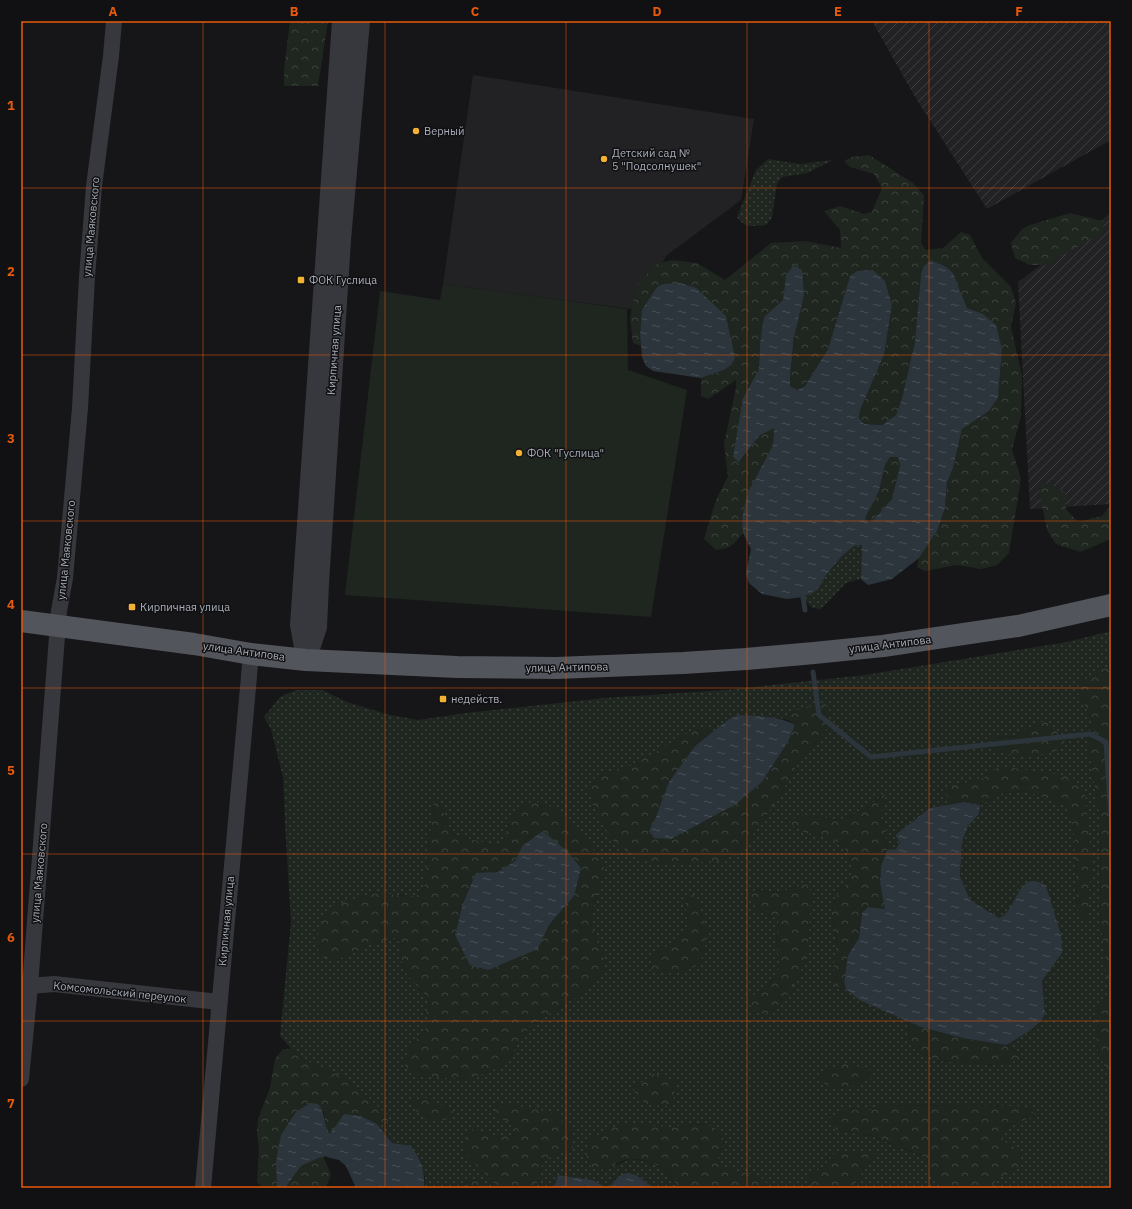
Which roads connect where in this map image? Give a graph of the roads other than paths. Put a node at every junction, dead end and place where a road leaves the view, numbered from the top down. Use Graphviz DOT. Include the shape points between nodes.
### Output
graph roads {
  1 [pos="114,21"];
  2 [pos="342,21"];
  3 [pos="360,21"];
  4 [pos="1111,605"];
  5 [pos="21,621"];
  6 [pos="59,626"];
  7 [pos="251,654"];
  8 [pos="306,660"];
  9 [pos="25,986"];
  10 [pos="219,1002"];
  11 [pos="21,1079"];
  12 [pos="203,1188"];
  1 -- 6 [label="street, улица Маяковского" via="94,186 80,408"];
  2 -- 8 [label="street, Кирпичная улица" via="300,625"];
  3 -- 8 [label="street, Кирпичная улица" via="340,253 317,627"];
  4 -- 8 [label="main road, улица Антипова" via="980,632 868,647 746,659 556,668 457,667"];
  5 -- 6 [label="main road, улица Антипова"];
  6 -- 7 [label="main road, улица Антипова"];
  6 -- 9 [label="street, улица Маяковского"];
  7 -- 8 [label="main road, улица Антипова"];
  7 -- 10 [label="street, Кирпичная улица"];
  9 -- 10 [label="street, Комсомольский переулок" via="54,984"];
  9 -- 11 [label="street, улица Маяковского"];
  10 -- 12 [label="street, Кирпичная улица"];
}
